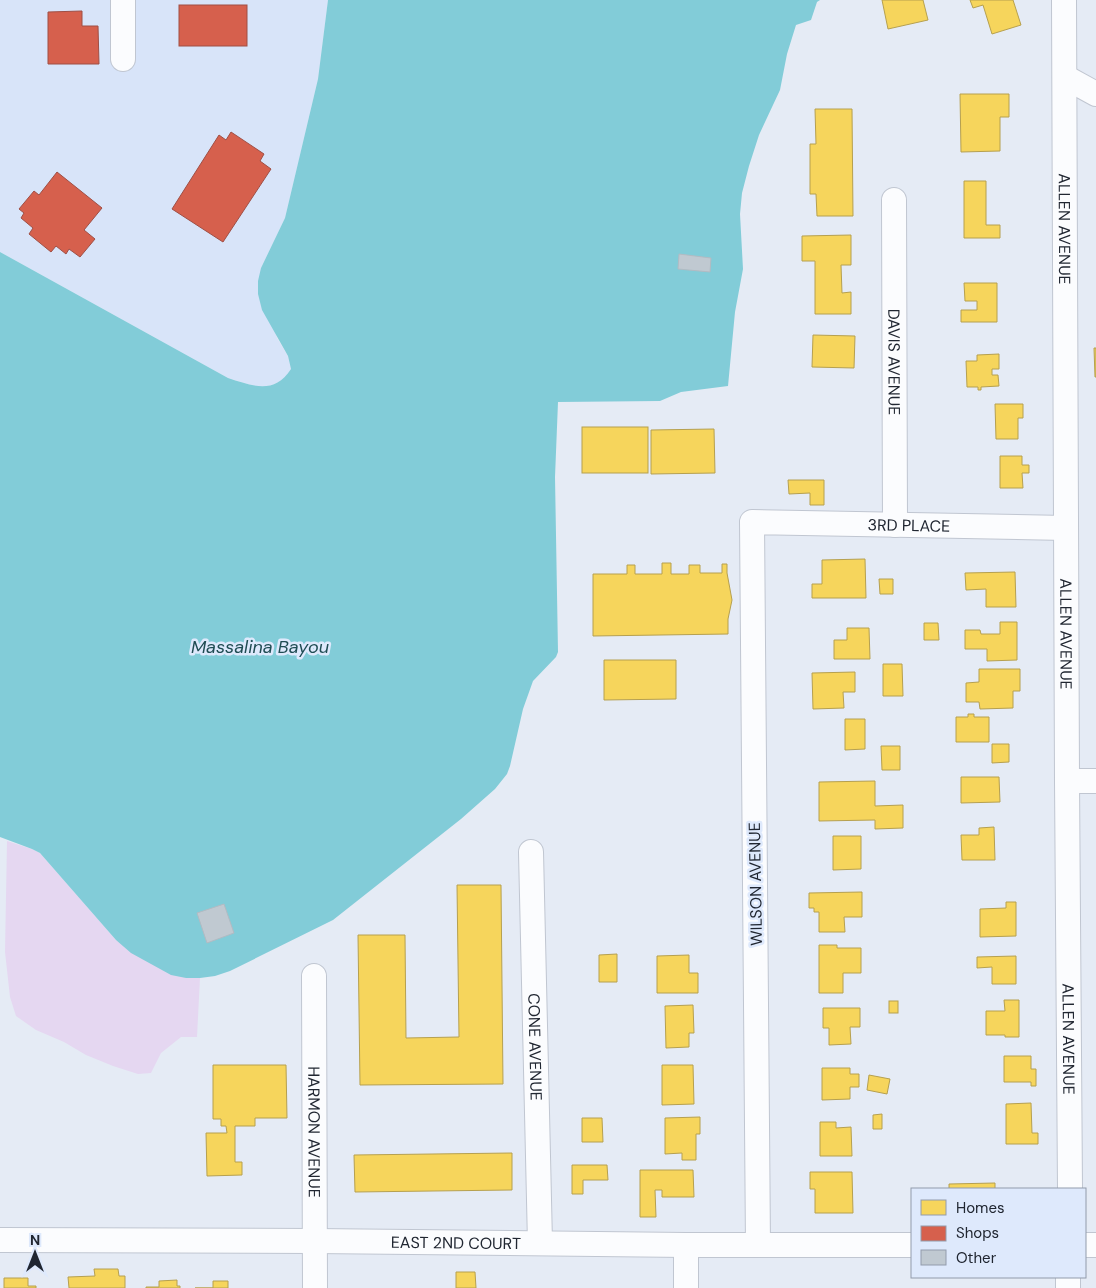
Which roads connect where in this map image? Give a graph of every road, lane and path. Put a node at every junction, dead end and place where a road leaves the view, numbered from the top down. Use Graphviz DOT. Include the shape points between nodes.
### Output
graph roads {
  1 [pos="123,0"];
  2 [pos="1064,0"];
  3 [pos="123,59"];
  4 [pos="1064,77"];
  5 [pos="1096,94"];
  6 [pos="894,200"];
  7 [pos="752,522"];
  8 [pos="895,525"];
  9 [pos="1066,528"];
  10 [pos="1067,781"];
  11 [pos="1096,781"];
  12 [pos="531,852"];
  13 [pos="314,976"];
  14 [pos="1070,1188"];
  15 [pos="0,1240"];
  16 [pos="314,1241"];
  17 [pos="540,1243"];
  18 [pos="686,1245"];
  19 [pos="758,1245"];
  20 [pos="911,1245"];
  21 [pos="315,1288"];
  22 [pos="686,1288"];
  1 -- 3 [label="street"];
  2 -- 4 [label="street, ALLEN AVENUE"];
  4 -- 5 [label="street"];
  4 -- 9 [label="street, ALLEN AVENUE"];
  6 -- 8 [label="street, DAVIS AVENUE"];
  7 -- 8 [label="street, 3RD PLACE"];
  7 -- 19 [label="street, WILSON AVENUE"];
  8 -- 9 [label="street, 3RD PLACE"];
  9 -- 10 [label="street, ALLEN AVENUE"];
  10 -- 11 [label="street"];
  10 -- 14 [label="street, ALLEN AVENUE"];
  12 -- 17 [label="street, CONE AVENUE"];
  13 -- 16 [label="street, HARMON AVENUE"];
  15 -- 16 [label="street, EAST 2ND COURT"];
  16 -- 17 [label="street, EAST 2ND COURT"];
  16 -- 21 [label="street, HARMON AVENUE"];
  17 -- 18 [label="street, EAST 2ND COURT"];
  18 -- 19 [label="street, EAST 2ND COURT"];
  18 -- 22 [label="street"];
  19 -- 20 [label="street, EAST 2ND COURT"];
}
